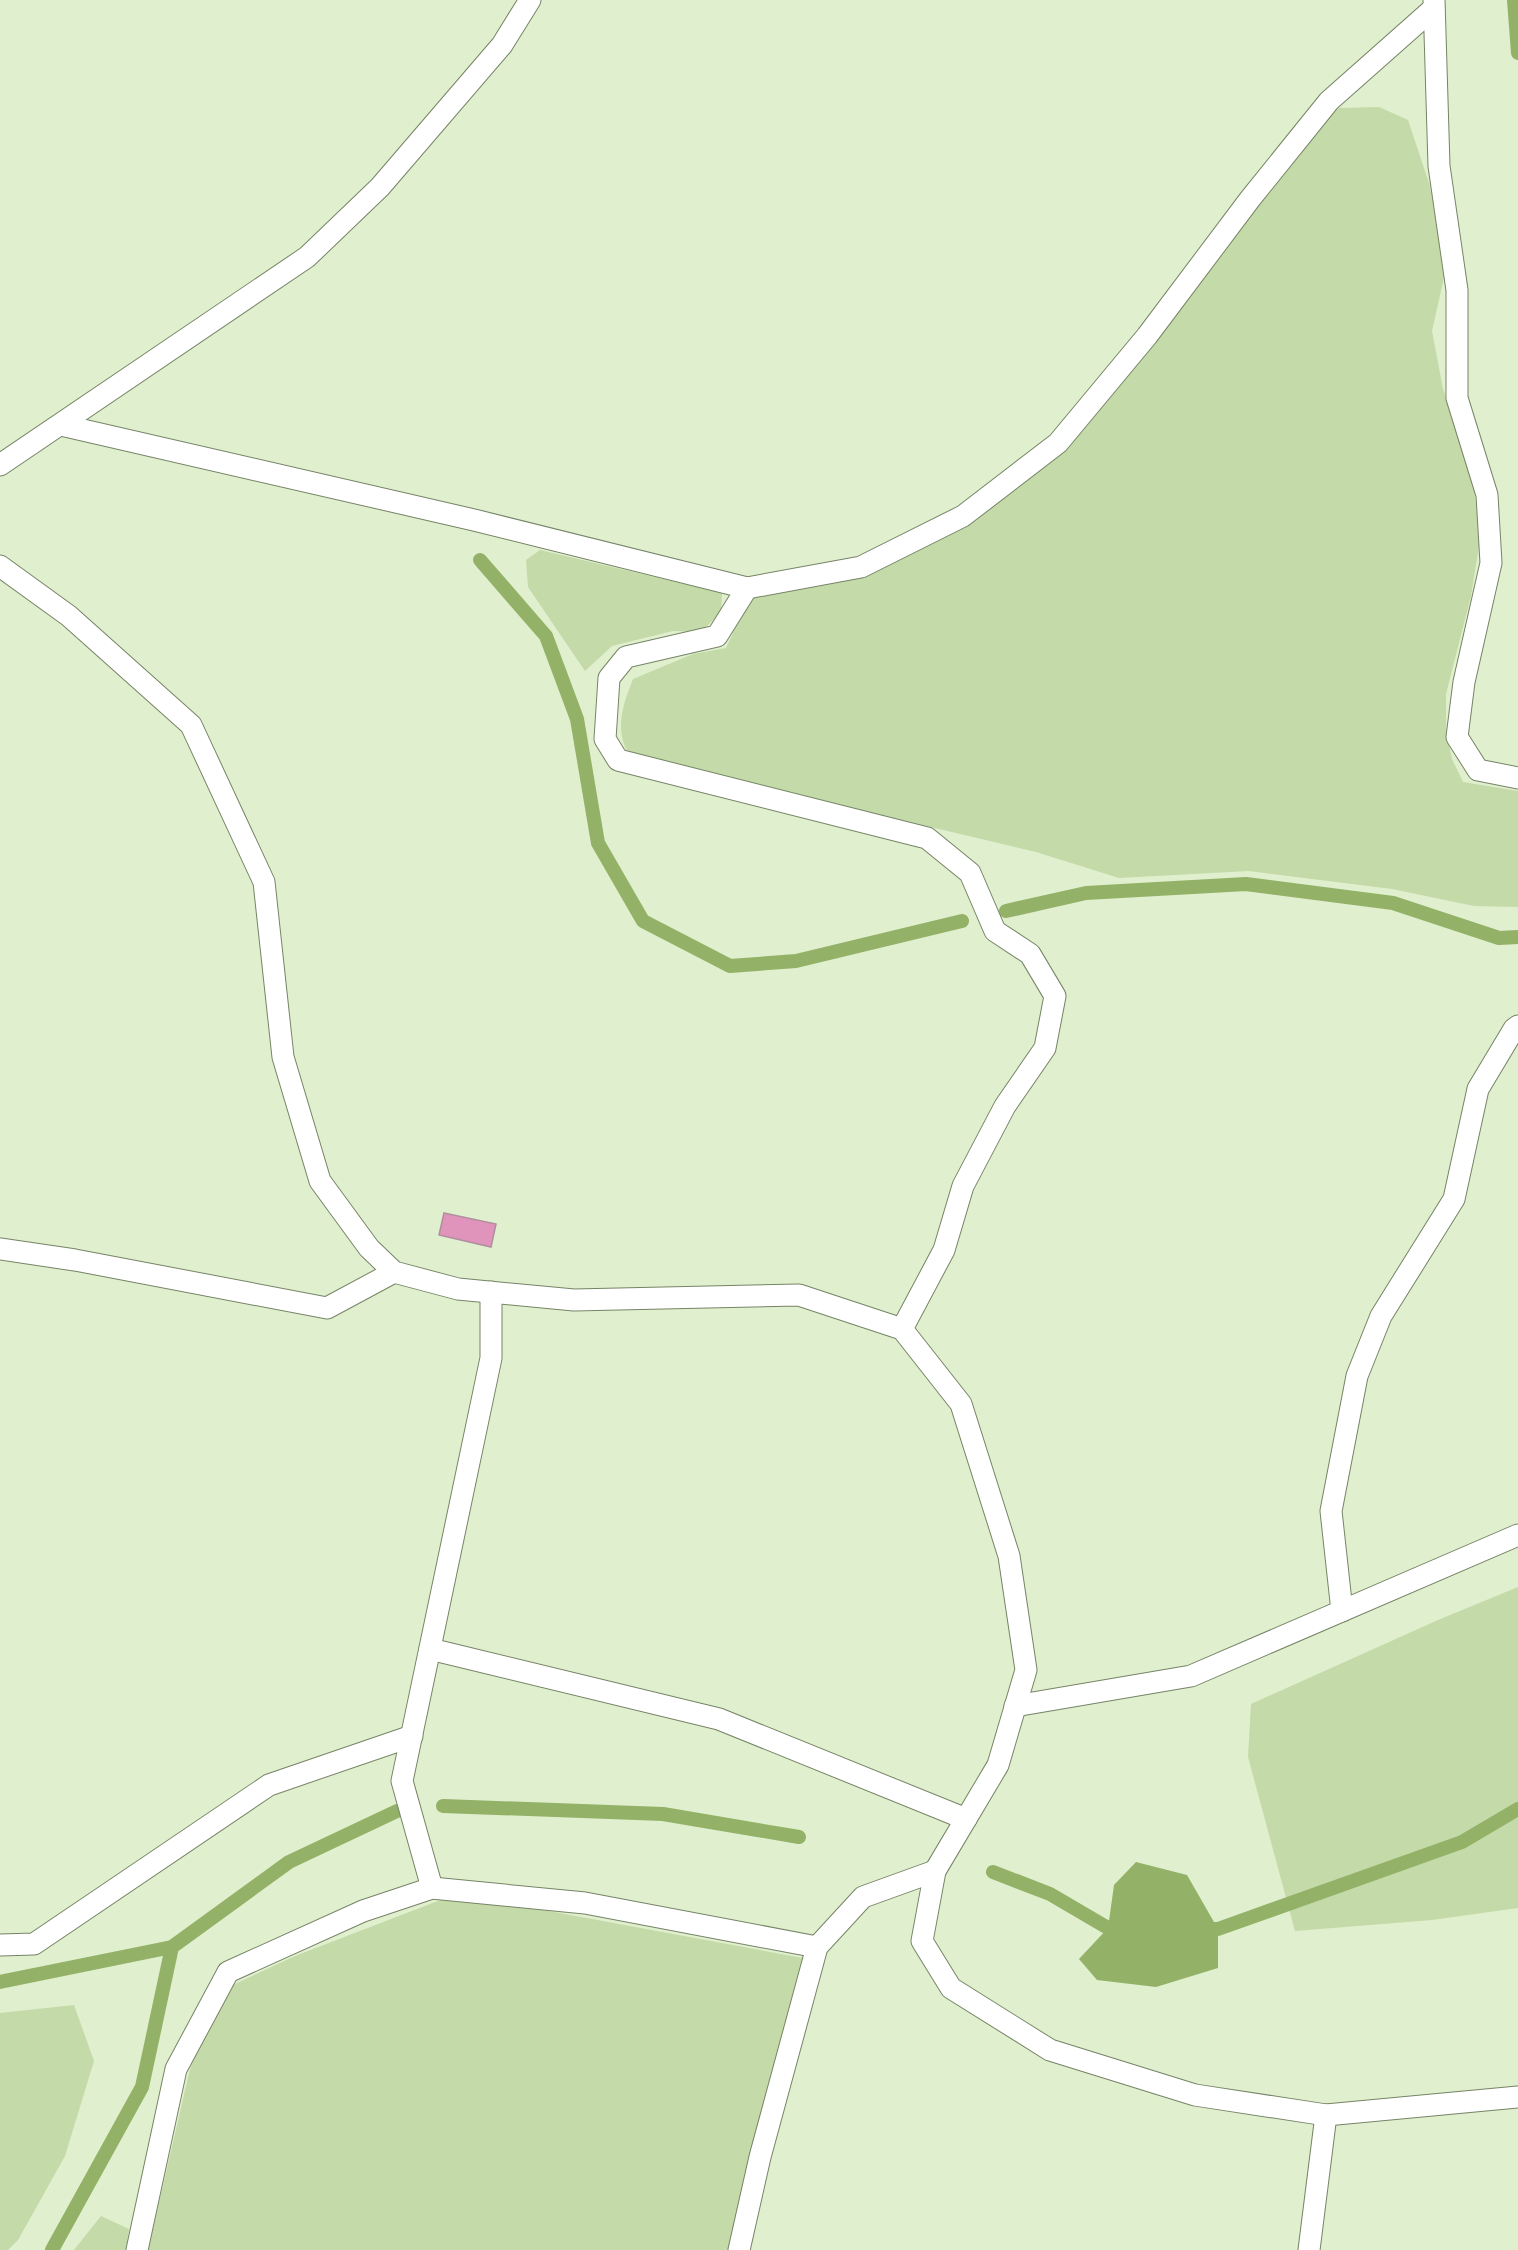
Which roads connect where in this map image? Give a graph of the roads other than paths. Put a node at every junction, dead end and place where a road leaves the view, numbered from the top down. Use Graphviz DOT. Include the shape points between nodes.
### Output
graph roads {
  1 [pos="530,0"];
  2 [pos="1434,4"];
  3 [pos="61,425"];
  4 [pos="0,465"];
  5 [pos="0,566"];
  6 [pos="747,588"];
  7 [pos="1518,778"];
  8 [pos="1518,1026"];
  9 [pos="0,1249"];
  10 [pos="394,1272"];
  11 [pos="491,1292"];
  12 [pos="902,1329"];
  13 [pos="1518,1535"];
  14 [pos="1342,1611"];
  15 [pos="430,1649"];
  16 [pos="1015,1706"];
  17 [pos="412,1736"];
  18 [pos="966,1819"];
  19 [pos="935,1871"];
  20 [pos="432,1888"];
  21 [pos="0,1945"];
  22 [pos="817,1947"];
  23 [pos="1518,2097"];
  24 [pos="1326,2115"];
  25 [pos="137,2250"];
  26 [pos="739,2250"];
  27 [pos="1309,2250"];
  1 -- 3 [label="lane" via="502,45 380,187 307,257"];
  2 -- 6 [label="lane" via="1329,101 1058,443 963,516 861,567"];
  2 -- 7 [label="lane" via="1439,166 1457,290 1458,398 1487,495 1491,563 1464,682 1456,737 1478,770"];
  3 -- 4 [label="lane"];
  3 -- 6 [label="lane" via="474,520"];
  5 -- 10 [label="lane" via="69,616 191,725 264,882 283,1057 320,1181 369,1248"];
  6 -- 12 [label="lane" via="717,636 626,657 609,678 605,739 618,760 927,838 970,873 995,931 1030,954 1055,996 1046,1048 1005,1106 963,1185 944,1250"];
  8 -- 14 [label="lane" via="1478,1089 1454,1199 1381,1316 1357,1376 1331,1511"];
  9 -- 10 [label="lane" via="327,1308"];
  10 -- 11 [label="lane" via="458,1289"];
  11 -- 12 [label="lane" via="574,1300 799,1295"];
  11 -- 15 [label="lane" via="491,1358"];
  12 -- 16 [label="lane" via="961,1404 1009,1556 1026,1670"];
  13 -- 14 [label="lane"];
  14 -- 16 [label="lane" via="1191,1676"];
  15 -- 17 [label="lane"];
  15 -- 18 [label="lane" via="719,1719"];
  16 -- 18 [label="lane" via="998,1766"];
  17 -- 20 [label="lane" via="402,1781"];
  17 -- 21 [label="lane" via="269,1785 34,1944"];
  18 -- 19 [label="lane"];
  19 -- 22 [label="lane" via="863,1897"];
  19 -- 24 [label="lane" via="922,1941 951,1988 1030,2038 1050,2050 1195,2095"];
  20 -- 22 [label="lane" via="585,1903"];
  20 -- 25 [label="lane" via="363,1911 228,1972 176,2069"];
  22 -- 26 [label="lane"];
  23 -- 24 [label="lane"];
  24 -- 27 [label="lane"];
}
